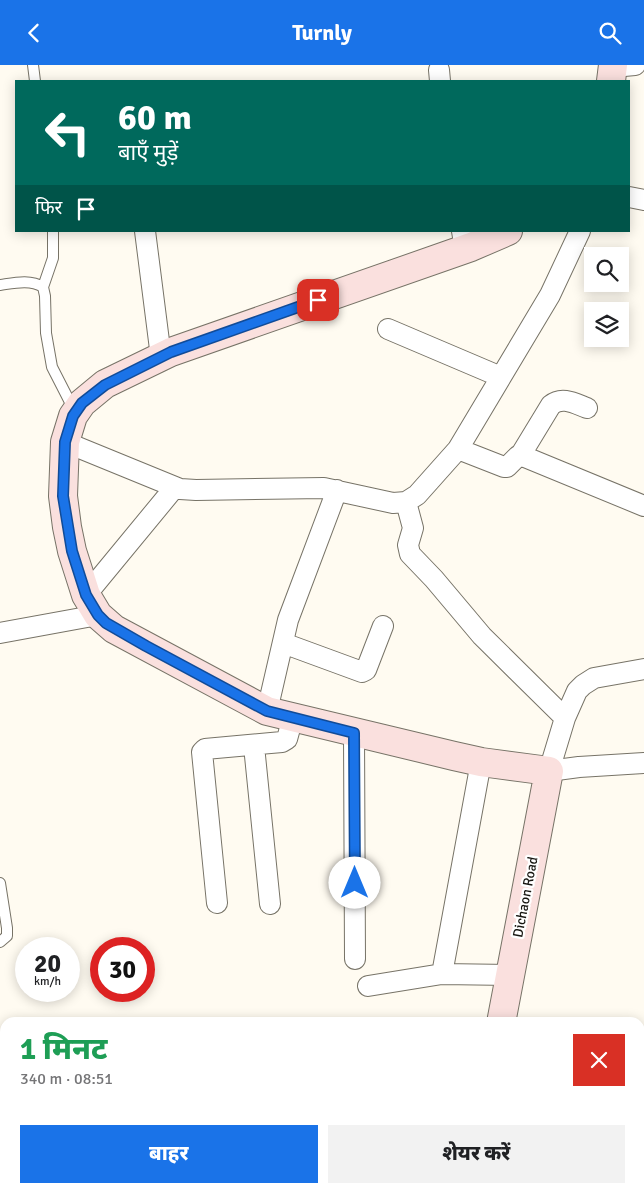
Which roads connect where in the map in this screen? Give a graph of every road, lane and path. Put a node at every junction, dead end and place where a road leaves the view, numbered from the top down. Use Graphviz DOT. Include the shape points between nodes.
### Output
graph roads {
  1 [pos="33,65"];
  2 [pos="35,80"];
  3 [pos="630,197"];
  4 [pos="644,200"];
  5 [pos="53,232"];
  6 [pos="145,232"];
  7 [pos="503,232"];
  8 [pos="580,232"];
  9 [pos="464,240"];
  10 [pos="0,285"];
  11 [pos="43,287"];
  12 [pos="388,329"];
  13 [pos="161,357"];
  14 [pos="501,377"];
  15 [pos="587,408"];
  16 [pos="75,411"];
  17 [pos="65,442"];
  18 [pos="458,449"];
  19 [pos="520,456"];
  20 [pos="175,487"];
  21 [pos="337,490"];
  22 [pos="406,502"];
  23 [pos="644,506"];
  24 [pos="92,605"];
  25 [pos="382,626"];
  26 [pos="0,633"];
  27 [pos="283,643"];
  28 [pos="644,669"];
  29 [pos="280,714"];
  30 [pos="565,718"];
  31 [pos="354,733"];
  32 [pos="254,746"];
  33 [pos="481,762"];
  34 [pos="644,763"];
  35 [pos="549,771"];
  36 [pos="0,883"];
  37 [pos="217,903"];
  38 [pos="270,904"];
  39 [pos="0,942"];
  40 [pos="355,959"];
  41 [pos="442,974"];
  42 [pos="510,975"];
  43 [pos="368,987"];
  44 [pos="502,1017"];
  1 -- 2 [label="lane"];
  3 -- 4 [label="street"];
  5 -- 11 [label="lane" via="52,259"];
  6 -- 13 [label="street"];
  7 -- 9 [label="street"];
  8 -- 14 [label="street" via="550,295"];
  9 -- 13 [label="street"];
  10 -- 11 [label="lane" via="24,282"];
  11 -- 16 [label="lane" via="52,367"];
  12 -- 14 [label="street"];
  13 -- 16 [label="street" via="105,385"];
  14 -- 18 [label="street"];
  15 -- 19 [label="street" via="564,400 555,402"];
  16 -- 17 [label="street"];
  17 -- 20 [label="street"];
  17 -- 24 [label="street" via="63,496 67,527 72,551"];
  18 -- 19 [label="street" via="504,467"];
  18 -- 22 [label="street" via="417,495"];
  19 -- 23 [label="street"];
  20 -- 21 [label="street" via="196,490"];
  20 -- 24 [label="street"];
  21 -- 22 [label="street" via="393,503"];
  21 -- 27 [label="street" via="294,602"];
  22 -- 30 [label="street" via="413,528 408,545 410,554 482,636"];
  24 -- 26 [label="street"];
  24 -- 29 [label="street" via="114,629"];
  25 -- 27 [label="street" via="366,670 362,672"];
  27 -- 29 [label="street"];
  28 -- 30 [label="street" via="594,678 577,691"];
  29 -- 31 [label="street"];
  29 -- 32 [label="street" via="285,741"];
  30 -- 35 [label="street"];
  31 -- 33 [label="street"];
  31 -- 40 [label="street"];
  32 -- 37 [label="street" via="205,749 202,752"];
  32 -- 38 [label="street"];
  33 -- 35 [label="street"];
  33 -- 41 [label="street"];
  34 -- 35 [label="street"];
  35 -- 42 [label="street, Dichaon Road"];
  36 -- 39 [label="lane" via="7,928 7,936"];
  41 -- 42 [label="street"];
  41 -- 43 [label="street"];
  42 -- 44 [label="street, Dichaon Road"];
}
